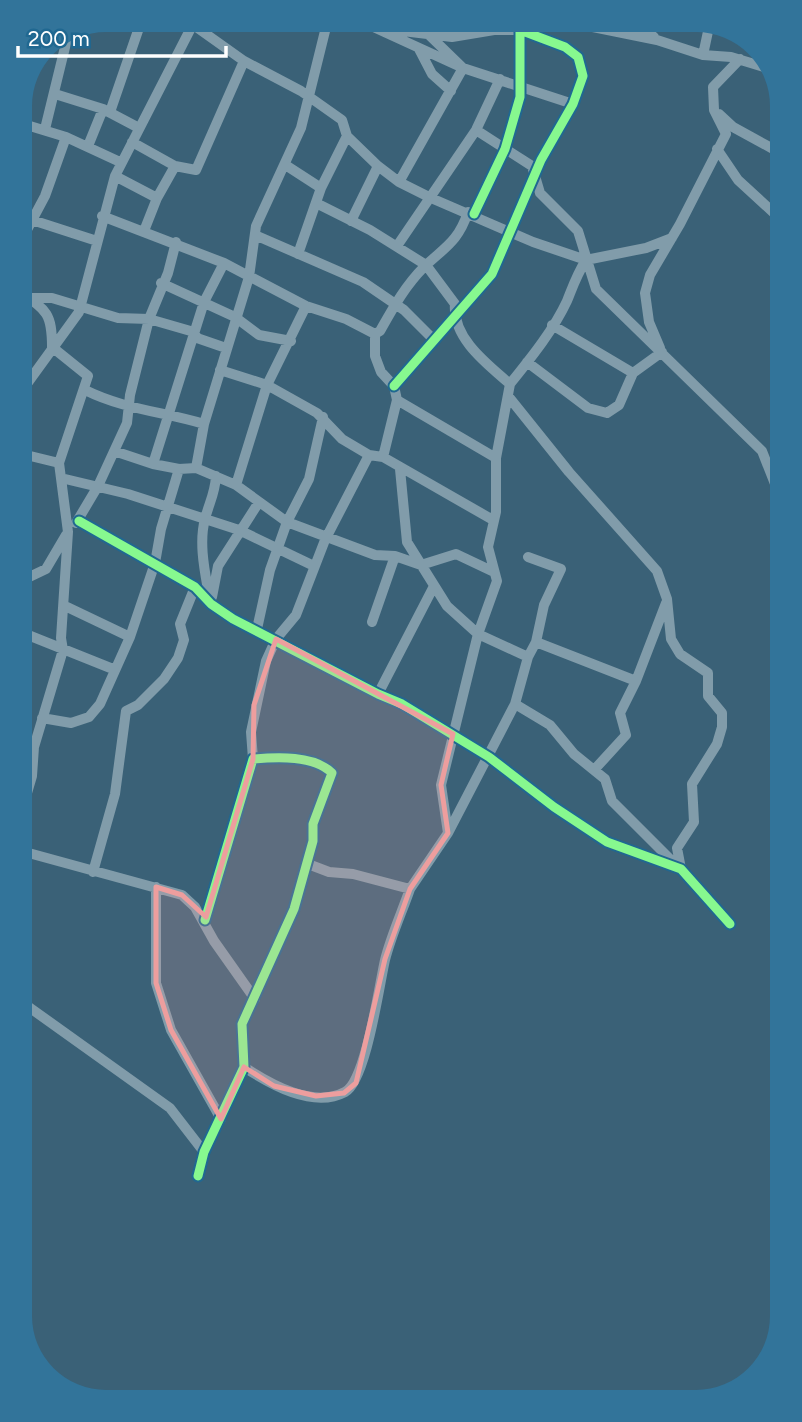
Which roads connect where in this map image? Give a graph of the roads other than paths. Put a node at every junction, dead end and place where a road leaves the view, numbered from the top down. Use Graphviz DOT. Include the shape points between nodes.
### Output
graph roads {
  1 [pos="137,32"];
  2 [pos="184,32"];
  3 [pos="203,32"];
  4 [pos="325,32"];
  5 [pos="382,32"];
  6 [pos="412,32"];
  7 [pos="482,32"];
  8 [pos="520,32"];
  9 [pos="526,32"];
  10 [pos="618,32"];
  11 [pos="648,32"];
  12 [pos="708,33"];
  13 [pos="428,34"];
  14 [pos="657,40"];
  15 [pos="66,43"];
  16 [pos="419,49"];
  17 [pos="704,55"];
  18 [pos="740,59"];
  19 [pos="244,61"];
  20 [pos="759,65"];
  21 [pos="463,68"];
  22 [pos="500,79"];
  23 [pos="519,87"];
  24 [pos="451,91"];
  25 [pos="55,94"];
  26 [pos="311,98"];
  27 [pos="573,104"];
  28 [pos="715,110"];
  29 [pos="107,111"];
  30 [pos="32,126"];
  31 [pos="139,128"];
  32 [pos="45,129"];
  33 [pos="476,130"];
  34 [pos="66,136"];
  35 [pos="347,136"];
  36 [pos="132,142"];
  37 [pos="88,146"];
  38 [pos="770,147"];
  39 [pos="505,149"];
  40 [pos="717,149"];
  41 [pos="120,162"];
  42 [pos="175,166"];
  43 [pos="286,166"];
  44 [pos="379,166"];
  45 [pos="115,176"];
  46 [pos="535,177"];
  47 [pos="399,182"];
  48 [pos="321,188"];
  49 [pos="157,198"];
  50 [pos="431,198"];
  51 [pos="316,203"];
  52 [pos="770,209"];
  53 [pos="471,213"];
  54 [pos="102,216"];
  55 [pos="32,220"];
  56 [pos="351,221"];
  57 [pos="144,231"];
  58 [pos="511,231"];
  59 [pos="255,235"];
  60 [pos="672,238"];
  61 [pos="97,241"];
  62 [pos="176,242"];
  63 [pos="397,246"];
  64 [pos="298,254"];
  65 [pos="586,261"];
  66 [pos="224,263"];
  67 [pos="426,265"];
  68 [pos="249,277"];
  69 [pos="162,283"];
  70 [pos="32,296"];
  71 [pos="32,300"];
  72 [pos="204,302"];
  73 [pos="395,304"];
  74 [pos="81,306"];
  75 [pos="306,306"];
  76 [pos="454,315"];
  77 [pos="235,317"];
  78 [pos="149,318"];
  79 [pos="552,325"];
  80 [pos="194,332"];
  81 [pos="374,334"];
  82 [pos="433,339"];
  83 [pos="290,341"];
  84 [pos="52,347"];
  85 [pos="226,348"];
  86 [pos="662,352"];
  87 [pos="527,362"];
  88 [pos="220,370"];
  89 [pos="633,373"];
  90 [pos="32,376"];
  91 [pos="510,384"];
  92 [pos="267,385"];
  93 [pos="394,386"];
  94 [pos="85,390"];
  95 [pos="508,396"];
  96 [pos="397,400"];
  97 [pos="129,408"];
  98 [pos="167,413"];
  99 [pos="323,417"];
  100 [pos="204,424"];
  101 [pos="114,451"];
  102 [pos="762,451"];
  103 [pos="32,456"];
  104 [pos="369,456"];
  105 [pos="383,457"];
  106 [pos="770,457"];
  107 [pos="496,458"];
  108 [pos="59,463"];
  109 [pos="153,464"];
  110 [pos="196,468"];
  111 [pos="180,469"];
  112 [pos="400,469"];
  113 [pos="770,471"];
  114 [pos="216,476"];
  115 [pos="61,478"];
  116 [pos="236,485"];
  117 [pos="98,486"];
  118 [pos="259,502"];
  119 [pos="169,509"];
  120 [pos="205,518"];
  121 [pos="493,520"];
  122 [pos="79,521"];
  123 [pos="287,522"];
  124 [pos="239,530"];
  125 [pos="68,532"];
  126 [pos="327,537"];
  127 [pos="276,549"];
  128 [pos="395,556"];
  129 [pos="528,557"];
  130 [pos="155,563"];
  131 [pos="421,565"];
  132 [pos="314,566"];
  133 [pos="494,572"];
  134 [pos="32,576"];
  135 [pos="434,586"];
  136 [pos="195,587"];
  137 [pos="667,599"];
  138 [pos="211,604"];
  139 [pos="65,606"];
  140 [pos="372,622"];
  141 [pos="257,629"];
  142 [pos="478,634"];
  143 [pos="130,637"];
  144 [pos="32,638"];
  145 [pos="276,639"];
  146 [pos="536,642"];
  147 [pos="63,650"];
  148 [pos="528,657"];
  149 [pos="113,669"];
  150 [pos="636,681"];
  151 [pos="378,695"];
  152 [pos="515,704"];
  153 [pos="42,718"];
  154 [pos="453,734"];
  155 [pos="489,757"];
  156 [pos="253,759"];
  157 [pos="594,770"];
  158 [pos="32,776"];
  159 [pos="448,833"];
  160 [pos="32,854"];
  161 [pos="308,864"];
  162 [pos="681,869"];
  163 [pos="93,872"];
  164 [pos="156,887"];
  165 [pos="410,888"];
  166 [pos="205,920"];
  167 [pos="730,924"];
  168 [pos="255,999"];
  169 [pos="32,1009"];
  170 [pos="244,1067"];
  171 [pos="221,1119"];
  172 [pos="204,1152"];
  173 [pos="198,1176"];
  1 -- 29 [label="street"];
  2 -- 31 [label="street"];
  3 -- 19 [label="street"];
  4 -- 26 [label="street"];
  5 -- 16 [label="street"];
  6 -- 13 [label="street"];
  7 -- 13 [label="street" via="452,37"];
  8 -- 23 [label="street"];
  9 -- 27 [label="street" via="554,41 578,57 583,76"];
  10 -- 14 [label="street"];
  11 -- 14 [label="street"];
  12 -- 17 [label="street"];
  13 -- 21 [label="street"];
  14 -- 17 [label="street"];
  15 -- 25 [label="street"];
  16 -- 21 [label="street"];
  16 -- 24 [label="street" via="432,74"];
  17 -- 18 [label="street"];
  18 -- 20 [label="street"];
  18 -- 28 [label="street" via="713,87"];
  19 -- 26 [label="street"];
  19 -- 42 [label="street" via="196,170"];
  21 -- 22 [label="street"];
  21 -- 24 [label="street"];
  22 -- 23 [label="street"];
  22 -- 33 [label="street"];
  23 -- 27 [label="street"];
  23 -- 39 [label="street"];
  24 -- 47 [label="street"];
  25 -- 29 [label="street"];
  25 -- 32 [label="street"];
  26 -- 35 [label="street" via="342,120"];
  26 -- 43 [label="street"];
  27 -- 46 [label="street"];
  28 -- 38 [label="street" via="733,127"];
  28 -- 40 [label="street" via="726,134"];
  29 -- 31 [label="street"];
  29 -- 37 [label="street"];
  30 -- 32 [label="street"];
  31 -- 36 [label="street"];
  32 -- 34 [label="street"];
  33 -- 39 [label="street"];
  33 -- 50 [label="street"];
  34 -- 37 [label="street"];
  34 -- 55 [label="street"];
  35 -- 44 [label="street"];
  35 -- 48 [label="street"];
  36 -- 41 [label="street"];
  36 -- 42 [label="street"];
  37 -- 41 [label="street"];
  39 -- 46 [label="street" via="531,166"];
  39 -- 53 [label="street"];
  40 -- 52 [label="street" via="738,180"];
  40 -- 60 [label="street"];
  41 -- 45 [label="street"];
  42 -- 49 [label="street"];
  43 -- 48 [label="street"];
  43 -- 59 [label="street"];
  44 -- 47 [label="street"];
  44 -- 56 [label="street"];
  45 -- 49 [label="street"];
  45 -- 54 [label="street"];
  46 -- 58 [label="street"];
  46 -- 65 [label="street" via="547,202 578,231"];
  47 -- 50 [label="street"];
  48 -- 51 [label="street"];
  49 -- 57 [label="street"];
  50 -- 53 [label="street"];
  50 -- 63 [label="street"];
  51 -- 56 [label="street"];
  51 -- 64 [label="street"];
  53 -- 58 [label="street"];
  53 -- 67 [label="street" via="453,242"];
  54 -- 57 [label="street"];
  54 -- 61 [label="street"];
  55 -- 61 [label="street"];
  56 -- 63 [label="street"];
  57 -- 62 [label="street"];
  58 -- 65 [label="street"];
  58 -- 76 [label="street" via="492,274"];
  59 -- 64 [label="street"];
  59 -- 68 [label="street"];
  60 -- 65 [label="street"];
  60 -- 86 [label="street" via="645,293 649,322"];
  61 -- 74 [label="street"];
  62 -- 66 [label="street"];
  62 -- 69 [label="street"];
  63 -- 67 [label="street"];
  64 -- 73 [label="street" via="363,282"];
  65 -- 79 [label="street"];
  65 -- 86 [label="street" via="596,289"];
  66 -- 68 [label="street"];
  66 -- 72 [label="street"];
  67 -- 73 [label="street"];
  67 -- 76 [label="street" via="455,304"];
  68 -- 75 [label="street"];
  68 -- 77 [label="street"];
  69 -- 72 [label="street"];
  69 -- 78 [label="street"];
  70 -- 74 [label="street"];
  71 -- 84 [label="street" via="46,310 52,325"];
  72 -- 77 [label="street"];
  72 -- 80 [label="street"];
  73 -- 81 [label="street"];
  73 -- 82 [label="street"];
  74 -- 78 [label="street" via="118,318"];
  74 -- 84 [label="street"];
  75 -- 81 [label="street"];
  75 -- 83 [label="street"];
  76 -- 82 [label="street"];
  76 -- 91 [label="street" via="474,353"];
  77 -- 83 [label="street" via="260,335"];
  77 -- 85 [label="street"];
  78 -- 80 [label="street"];
  78 -- 97 [label="street"];
  79 -- 87 [label="street"];
  79 -- 89 [label="street"];
  80 -- 85 [label="street" via="197,338"];
  80 -- 98 [label="street"];
  81 -- 93 [label="street" via="381,372"];
  82 -- 93 [label="street"];
  83 -- 92 [label="street"];
  84 -- 90 [label="street"];
  84 -- 94 [label="street" via="88,376"];
  85 -- 88 [label="street"];
  86 -- 89 [label="street"];
  86 -- 102 [label="street"];
  87 -- 89 [label="street" via="588,408 607,413 619,405"];
  87 -- 91 [label="street"];
  88 -- 92 [label="street"];
  88 -- 100 [label="street"];
  91 -- 95 [label="street"];
  92 -- 99 [label="street"];
  92 -- 116 [label="street"];
  93 -- 96 [label="street"];
  94 -- 97 [label="street"];
  94 -- 108 [label="street"];
  95 -- 107 [label="street"];
  95 -- 137 [label="street" via="657,571"];
  96 -- 105 [label="street"];
  96 -- 107 [label="street"];
  97 -- 98 [label="street"];
  97 -- 101 [label="street"];
  98 -- 100 [label="street"];
  98 -- 109 [label="street"];
  99 -- 104 [label="street" via="342,439"];
  99 -- 123 [label="street" via="309,480"];
  100 -- 110 [label="street"];
  101 -- 109 [label="street"];
  101 -- 117 [label="street"];
  102 -- 106 [label="street"];
  102 -- 113 [label="street"];
  103 -- 108 [label="street"];
  104 -- 105 [label="street"];
  104 -- 126 [label="street"];
  105 -- 112 [label="street"];
  107 -- 121 [label="street"];
  108 -- 115 [label="street"];
  109 -- 111 [label="street"];
  110 -- 111 [label="street"];
  110 -- 114 [label="street"];
  111 -- 119 [label="street"];
  112 -- 121 [label="street"];
  112 -- 131 [label="street" via="407,542"];
  114 -- 116 [label="street"];
  114 -- 120 [label="street" via="215,495"];
  115 -- 117 [label="street"];
  115 -- 125 [label="street"];
  116 -- 118 [label="street"];
  117 -- 119 [label="street"];
  117 -- 122 [label="street"];
  118 -- 123 [label="street"];
  118 -- 124 [label="street"];
  119 -- 120 [label="street"];
  119 -- 130 [label="street"];
  120 -- 124 [label="street"];
  120 -- 138 [label="street" via="202,541"];
  121 -- 133 [label="street" via="488,547"];
  122 -- 125 [label="street"];
  122 -- 130 [label="street"];
  123 -- 126 [label="street"];
  123 -- 127 [label="street"];
  124 -- 127 [label="street"];
  124 -- 138 [label="street" via="218,566"];
  125 -- 134 [label="street" via="46,569"];
  125 -- 139 [label="street"];
  126 -- 128 [label="street" via="375,555"];
  126 -- 132 [label="street"];
  127 -- 132 [label="street"];
  127 -- 141 [label="street"];
  128 -- 131 [label="street"];
  128 -- 140 [label="street"];
  129 -- 146 [label="street" via="561,569 544,606"];
  130 -- 136 [label="street"];
  130 -- 143 [label="street"];
  131 -- 133 [label="street" via="456,554"];
  131 -- 135 [label="street"];
  132 -- 145 [label="street" via="296,615"];
  133 -- 142 [label="street" via="497,581"];
  135 -- 142 [label="street" via="447,606"];
  135 -- 151 [label="street"];
  136 -- 138 [label="street"];
  136 -- 163 [label="street" via="180,624 184,640 178,658 155,688 126,711 116,794"];
  137 -- 150 [label="street"];
  137 -- 162 [label="street" via="671,639 680,654 708,673 708,696 722,713 717,744 692,784 694,822 677,848"];
  138 -- 141 [label="street"];
  139 -- 143 [label="street"];
  139 -- 147 [label="street"];
  141 -- 145 [label="street"];
  142 -- 148 [label="street"];
  142 -- 154 [label="street"];
  143 -- 149 [label="street"];
  144 -- 147 [label="street"];
  145 -- 151 [label="street"];
  145 -- 156 [label="street" via="254,705"];
  146 -- 148 [label="street"];
  146 -- 150 [label="street"];
  147 -- 149 [label="street"];
  147 -- 153 [label="street"];
  148 -- 152 [label="street"];
  149 -- 153 [label="street" via="100,704 89,717 71,723"];
  150 -- 157 [label="street" via="620,713 625,734"];
  151 -- 154 [label="street"];
  152 -- 155 [label="street"];
  152 -- 157 [label="street" via="550,725"];
  153 -- 158 [label="street" via="33,747"];
  154 -- 155 [label="street"];
  154 -- 159 [label="street" via="441,785"];
  155 -- 159 [label="street"];
  155 -- 162 [label="street" via="607,842"];
  156 -- 161 [label="street" via="299,760 325,766 332,773 313,824"];
  156 -- 166 [label="street"];
  157 -- 162 [label="street" via="605,779 612,801"];
  159 -- 165 [label="street"];
  160 -- 163 [label="street"];
  161 -- 165 [label="street"];
  161 -- 168 [label="street"];
  162 -- 167 [label="street"];
  163 -- 164 [label="street"];
  164 -- 166 [label="street" via="182,895"];
  164 -- 171 [label="street" via="156,983 171,1030"];
  165 -- 170 [label="street" via="385,958 377,1009 356,1083 344,1093 316,1096 274,1086"];
  166 -- 168 [label="street" via="214,941"];
  168 -- 170 [label="street" via="242,1024"];
  169 -- 172 [label="street" via="170,1108"];
  170 -- 171 [label="street"];
  171 -- 172 [label="street"];
  172 -- 173 [label="street"];
}
